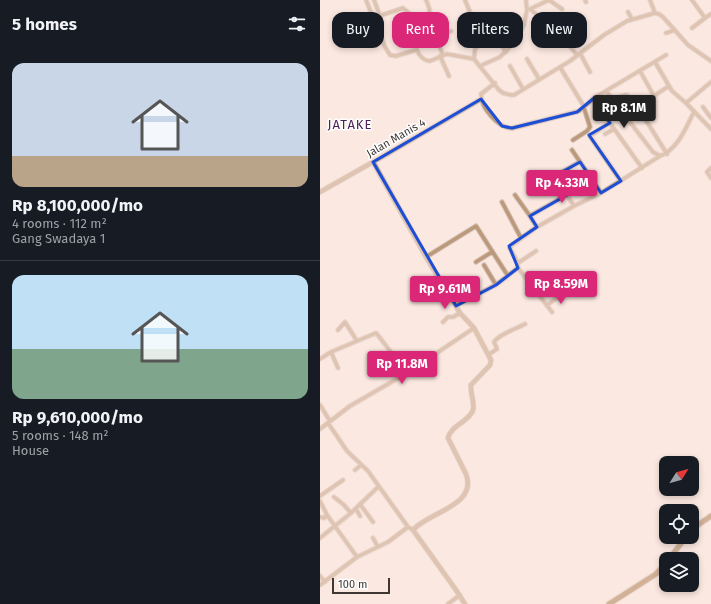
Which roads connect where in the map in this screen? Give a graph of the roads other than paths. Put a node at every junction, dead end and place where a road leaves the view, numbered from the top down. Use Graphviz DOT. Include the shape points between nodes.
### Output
graph roads {
  1 [pos="366,0"];
  2 [pos="374,0"];
  3 [pos="426,0"];
  4 [pos="465,0"];
  5 [pos="526,0"];
  6 [pos="549,0"];
  7 [pos="650,0"];
  8 [pos="700,0"];
  9 [pos="693,2"];
  10 [pos="562,9"];
  11 [pos="528,10"];
  12 [pos="371,12"];
  13 [pos="378,12"];
  14 [pos="407,12"];
  15 [pos="429,12"];
  16 [pos="470,12"];
  17 [pos="628,12"];
  18 [pos="655,13"];
  19 [pos="711,14"];
  20 [pos="384,15"];
  21 [pos="705,18"];
  22 [pos="632,19"];
  23 [pos="692,28"];
  24 [pos="675,30"];
  25 [pos="452,31"];
  26 [pos="449,32"];
  27 [pos="666,33"];
  28 [pos="384,45"];
  29 [pos="440,48"];
  30 [pos="476,48"];
  31 [pos="503,48"];
  32 [pos="416,50"];
  33 [pos="506,52"];
  34 [pos="579,54"];
  35 [pos="666,55"];
  36 [pos="442,56"];
  37 [pos="474,59"];
  38 [pos="527,59"];
  39 [pos="711,61"];
  40 [pos="655,62"];
  41 [pos="480,66"];
  42 [pos="510,66"];
  43 [pos="560,67"];
  44 [pos="640,71"];
  45 [pos="590,72"];
  46 [pos="449,76"];
  47 [pos="539,80"];
  48 [pos="711,82"];
  49 [pos="495,83"];
  50 [pos="668,86"];
  51 [pos="523,89"];
  52 [pos="606,91"];
  53 [pos="654,96"];
  54 [pos="594,98"];
  55 [pos="613,99"];
  56 [pos="481,100"];
  57 [pos="643,103"];
  58 [pos="686,103"];
  59 [pos="582,105"];
  60 [pos="703,107"];
  61 [pos="694,112"];
  62 [pos="711,118"];
  63 [pos="610,123"];
  64 [pos="614,129"];
  65 [pos="711,129"];
  66 [pos="605,134"];
  67 [pos="572,140"];
  68 [pos="572,150"];
  69 [pos="668,154"];
  70 [pos="660,156"];
  71 [pos="373,162"];
  72 [pos="580,162"];
  73 [pos="642,168"];
  74 [pos="711,168"];
  75 [pos="711,178"];
  76 [pos="621,181"];
  77 [pos="320,192"];
  78 [pos="601,193"];
  79 [pos="515,195"];
  80 [pos="567,195"];
  81 [pos="502,202"];
  82 [pos="574,206"];
  83 [pos="530,216"];
  84 [pos="537,227"];
  85 [pos="521,238"];
  86 [pos="536,251"];
  87 [pos="492,252"];
  88 [pos="426,257"];
  89 [pos="476,262"];
  90 [pos="518,263"];
  91 [pos="484,265"];
  92 [pos="518,268"];
  93 [pos="508,276"];
  94 [pos="496,285"];
  95 [pos="565,292"];
  96 [pos="547,305"];
  97 [pos="456,306"];
  98 [pos="552,312"];
  99 [pos="460,313"];
  100 [pos="443,322"];
  101 [pos="525,324"];
  102 [pos="474,328"];
  103 [pos="338,330"];
  104 [pos="357,341"];
  105 [pos="331,352"];
  106 [pos="488,355"];
  107 [pos="320,359"];
  108 [pos="338,368"];
  109 [pos="407,373"];
  110 [pos="320,405"];
  111 [pos="329,422"];
  112 [pos="320,429"];
  113 [pos="361,465"];
  114 [pos="355,470"];
  115 [pos="343,480"];
  116 [pos="378,487"];
  117 [pos="320,496"];
  118 [pos="334,497"];
  119 [pos="320,502"];
  120 [pos="360,504"];
  121 [pos="356,509"];
  122 [pos="351,513"];
  123 [pos="327,515"];
  124 [pos="360,516"];
  125 [pos="711,516"];
  126 [pos="320,517"];
  127 [pos="373,522"];
  128 [pos="699,524"];
  129 [pos="334,527"];
  130 [pos="408,527"];
  131 [pos="413,530"];
  132 [pos="320,538"];
  133 [pos="373,538"];
  134 [pos="681,544"];
  135 [pos="378,547"];
  136 [pos="674,552"];
  137 [pos="357,557"];
  138 [pos="659,571"];
  139 [pos="320,576"];
  140 [pos="325,582"];
  141 [pos="320,585"];
  142 [pos="460,595"];
  143 [pos="448,604"];
  144 [pos="465,604"];
  145 [pos="609,604"];
  1 -- 12 [label="street"];
  2 -- 13 [label="street"];
  3 -- 15 [label="street"];
  4 -- 16 [label="street"];
  5 -- 11 [label="street"];
  6 -- 10 [label="street"];
  6 -- 11 [label="street"];
  7 -- 18 [label="street"];
  8 -- 9 [label="street"];
  9 -- 21 [label="street"];
  11 -- 33 [label="street" via="524,25"];
  11 -- 34 [label="street" via="558,32"];
  14 -- 20 [label="street" via="403,8"];
  17 -- 22 [label="street"];
  18 -- 22 [label="street"];
  18 -- 24 [label="street" via="663,17"];
  19 -- 21 [label="street"];
  21 -- 23 [label="street"];
  22 -- 34 [label="street"];
  24 -- 27 [label="street"];
  24 -- 39 [label="street" via="688,45"];
  25 -- 26 [label="street"];
  28 -- 32 [label="street" via="390,55 396,56"];
  29 -- 36 [label="street"];
  30 -- 37 [label="street"];
  31 -- 33 [label="street"];
  32 -- 36 [label="street" via="426,61"];
  33 -- 41 [label="street"];
  34 -- 43 [label="street"];
  34 -- 45 [label="street"];
  35 -- 40 [label="street"];
  36 -- 37 [label="street" via="447,54"];
  36 -- 46 [label="street"];
  37 -- 41 [label="street"];
  38 -- 47 [label="street"];
  40 -- 44 [label="street"];
  40 -- 50 [label="street"];
  41 -- 49 [label="street"];
  42 -- 51 [label="street"];
  43 -- 47 [label="street"];
  43 -- 59 [label="street"];
  44 -- 52 [label="street"];
  44 -- 53 [label="street"];
  47 -- 51 [label="street"];
  48 -- 58 [label="street"];
  49 -- 51 [label="street" via="502,92 511,95"];
  49 -- 56 [label="street" via="481,94"];
  50 -- 53 [label="street"];
  50 -- 58 [label="street"];
  52 -- 54 [label="street"];
  52 -- 55 [label="street"];
  53 -- 57 [label="street"];
  54 -- 59 [label="street"];
  54 -- 63 [label="street"];
  55 -- 69 [label="street" via="622,95 628,96"];
  55 -- 70 [label="street" via="653,152"];
  56 -- 59 [label="street" via="491,115 502,126 509,128 577,112"];
  56 -- 71 [label="street, Jalan Manis 4"];
  58 -- 61 [label="street"];
  59 -- 67 [label="street" via="590,128"];
  60 -- 62 [label="street"];
  61 -- 65 [label="street"];
  61 -- 69 [label="street" via="678,143"];
  63 -- 64 [label="street"];
  63 -- 76 [label="street" via="590,136"];
  64 -- 66 [label="street"];
  64 -- 73 [label="street"];
  68 -- 72 [label="street"];
  69 -- 70 [label="street"];
  70 -- 73 [label="street"];
  71 -- 77 [label="street, Jalan Manis 4"];
  71 -- 88 [label="street"];
  72 -- 78 [label="street"];
  72 -- 80 [label="street" via="555,176"];
  73 -- 76 [label="street"];
  74 -- 75 [label="street" via="707,172"];
  76 -- 78 [label="street"];
  78 -- 82 [label="street"];
  79 -- 83 [label="street"];
  80 -- 82 [label="street"];
  80 -- 83 [label="street"];
  81 -- 85 [label="street"];
  82 -- 84 [label="street"];
  83 -- 84 [label="street"];
  84 -- 85 [label="street"];
  85 -- 90 [label="street" via="510,248"];
  86 -- 90 [label="street"];
  87 -- 88 [label="street" via="476,226"];
  87 -- 89 [label="street"];
  87 -- 93 [label="street"];
  88 -- 97 [label="street"];
  90 -- 92 [label="street"];
  91 -- 94 [label="street"];
  92 -- 93 [label="street"];
  92 -- 96 [label="street"];
  93 -- 94 [label="street"];
  94 -- 97 [label="street"];
  95 -- 96 [label="street"];
  96 -- 98 [label="street"];
  97 -- 99 [label="street"];
  99 -- 100 [label="street" via="448,317"];
  99 -- 102 [label="street"];
  101 -- 106 [label="street" via="495,340 497,349"];
  102 -- 106 [label="street"];
  102 -- 109 [label="street"];
  103 -- 104 [label="street" via="345,322"];
  104 -- 105 [label="street"];
  104 -- 109 [label="street" via="378,334"];
  105 -- 107 [label="street"];
  105 -- 108 [label="street"];
  106 -- 131 [label="street" via="490,365 471,385 473,410 450,432 448,438 468,479 467,488 455,504"];
  109 -- 111 [label="street" via="350,406"];
  110 -- 111 [label="street"];
  111 -- 112 [label="street"];
  111 -- 113 [label="street" via="347,451"];
  113 -- 114 [label="street"];
  113 -- 116 [label="street"];
  115 -- 117 [label="street"];
  116 -- 120 [label="street"];
  116 -- 130 [label="street"];
  118 -- 122 [label="street"];
  119 -- 123 [label="street"];
  120 -- 121 [label="street"];
  120 -- 127 [label="street"];
  121 -- 122 [label="street"];
  121 -- 124 [label="street"];
  122 -- 129 [label="street"];
  123 -- 126 [label="street" via="324,518"];
  123 -- 129 [label="street"];
  125 -- 128 [label="main road"];
  129 -- 132 [label="street"];
  129 -- 137 [label="street"];
  130 -- 131 [label="street"];
  130 -- 135 [label="street"];
  131 -- 142 [label="street"];
  133 -- 135 [label="street"];
  134 -- 136 [label="main road"];
  135 -- 137 [label="street"];
  137 -- 140 [label="street"];
  138 -- 145 [label="main road"];
  139 -- 140 [label="street"];
  140 -- 141 [label="street"];
  142 -- 143 [label="street"];
  142 -- 144 [label="street"];
}
